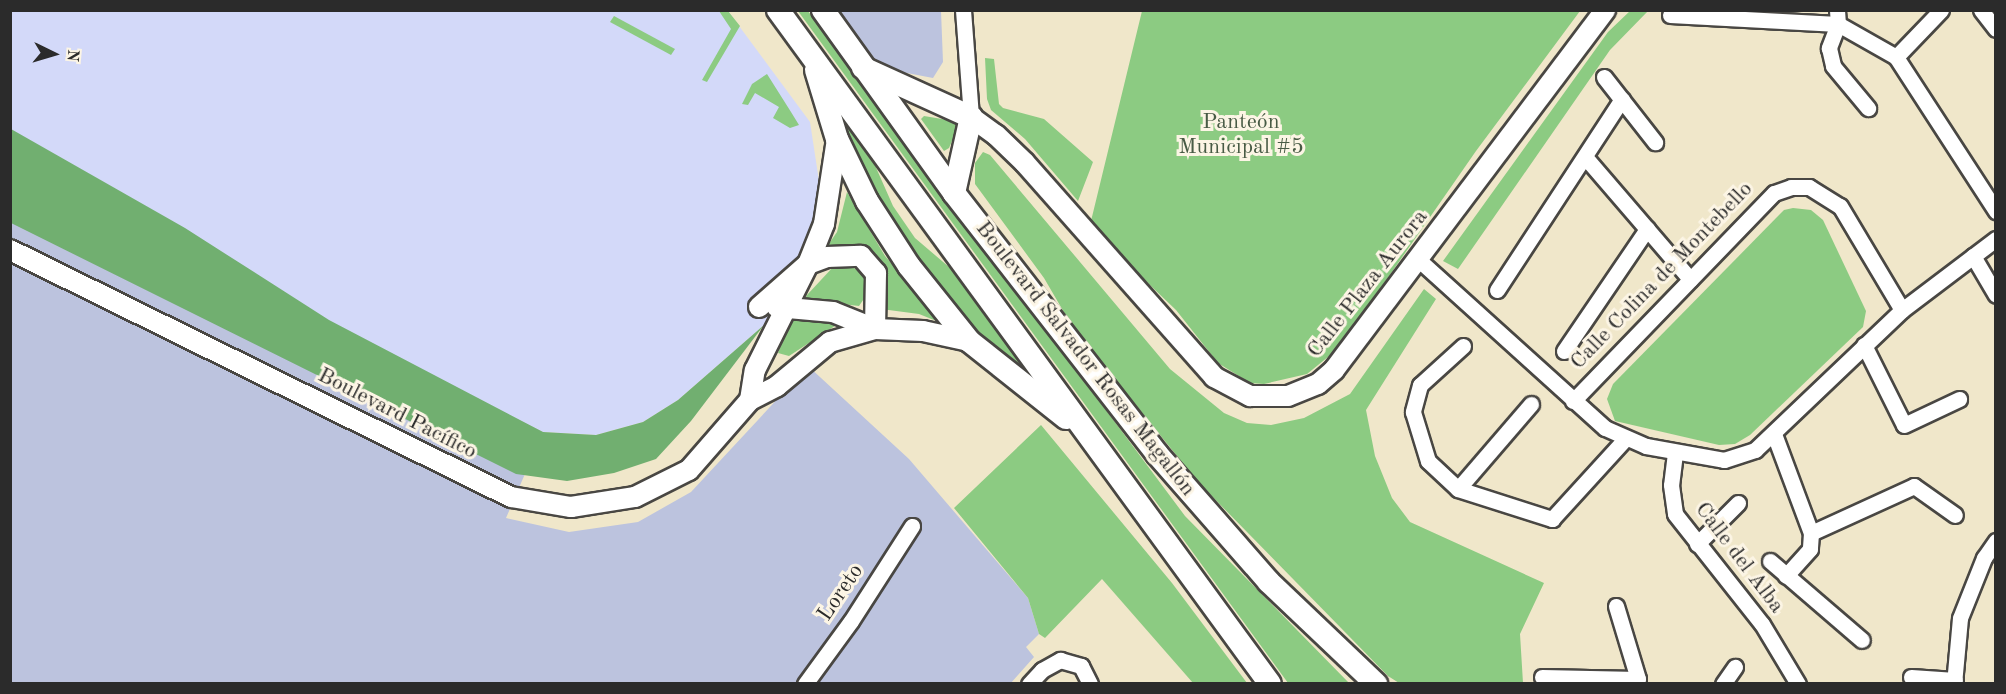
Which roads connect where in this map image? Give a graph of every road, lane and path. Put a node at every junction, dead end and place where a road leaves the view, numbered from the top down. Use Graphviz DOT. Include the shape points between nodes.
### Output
graph roads {
  1 [pos="778,10"];
  2 [pos="823,10"];
  3 [pos="963,10"];
  4 [pos="1605,10"];
  5 [pos="1941,10"];
  6 [pos="1981,10"];
  7 [pos="1670,15"];
  8 [pos="1838,17"];
  9 [pos="1995,29"];
  10 [pos="811,56"];
  11 [pos="1896,57"];
  12 [pos="862,67"];
  13 [pos="1605,77"];
  14 [pos="1623,99"];
  15 [pos="1868,108"];
  16 [pos="971,117"];
  17 [pos="837,140"];
  18 [pos="1655,142"];
  19 [pos="1586,158"];
  20 [pos="954,193"];
  21 [pos="1995,211"];
  22 [pos="1647,229"];
  23 [pos="1995,239"];
  24 [pos="10,250"];
  25 [pos="1973,256"];
  26 [pos="1420,261"];
  27 [pos="808,264"];
  28 [pos="1690,279"];
  29 [pos="1497,290"];
  30 [pos="1995,295"];
  31 [pos="787,305"];
  32 [pos="1902,310"];
  33 [pos="875,329"];
  34 [pos="969,341"];
  35 [pos="1864,345"];
  36 [pos="1463,346"];
  37 [pos="1564,351"];
  38 [pos="1959,399"];
  39 [pos="750,400"];
  40 [pos="1573,401"];
  41 [pos="1531,404"];
  42 [pos="1774,434"];
  43 [pos="1088,435"];
  44 [pos="1626,440"];
  45 [pos="1675,453"];
  46 [pos="1458,489"];
  47 [pos="1738,503"];
  48 [pos="1955,515"];
  49 [pos="912,526"];
  50 [pos="1811,532"];
  51 [pos="1995,541"];
  52 [pos="1697,544"];
  53 [pos="1770,561"];
  54 [pos="1786,576"];
  55 [pos="1616,606"];
  56 [pos="1862,640"];
  57 [pos="1735,667"];
  58 [pos="1542,677"];
  59 [pos="1911,678"];
  60 [pos="1640,681"];
  61 [pos="1954,682"];
  62 [pos="805,684"];
  63 [pos="1029,684"];
  64 [pos="1090,684"];
  65 [pos="1270,684"];
  66 [pos="1376,684"];
  67 [pos="1724,684"];
  68 [pos="1797,684"];
  1 -- 10 [label="highway, Boulevard Salvador Rosas Magallón"];
  2 -- 12 [label="highway, Boulevard Salvador Rosas Magallón"];
  3 -- 16 [label="street"];
  4 -- 26 [label="main road, Calle Plaza Aurora"];
  5 -- 11 [label="street"];
  6 -- 9 [label="street"];
  7 -- 8 [label="street"];
  8 -- 11 [label="street"];
  8 -- 15 [label="street" via="1829,48 1833,66"];
  10 -- 17 [label="highway"];
  10 -- 43 [label="highway, Boulevard Salvador Rosas Magallón"];
  11 -- 21 [label="street"];
  12 -- 16 [label="highway"];
  12 -- 20 [label="highway, Boulevard Salvador Rosas Magallón"];
  13 -- 14 [label="street"];
  14 -- 18 [label="street"];
  14 -- 19 [label="street"];
  16 -- 20 [label="highway"];
  16 -- 26 [label="main road, Calle Plaza Aurora" via="1025,163 1214,377 1250,396 1288,396 1318,384 1334,370"];
  17 -- 27 [label="main road" via="824,224"];
  17 -- 34 [label="highway" via="867,201 909,266"];
  19 -- 22 [label="street"];
  19 -- 29 [label="street"];
  20 -- 66 [label="highway, Boulevard Salvador Rosas Magallón" via="1157,454 1227,537"];
  22 -- 28 [label="street"];
  22 -- 37 [label="street"];
  23 -- 25 [label="street"];
  24 -- 39 [label="main road, Boulevard Pacífico" via="520,499 571,507 593,505 634,497 667,483 689,470"];
  25 -- 30 [label="street"];
  25 -- 32 [label="street"];
  26 -- 40 [label="street"];
  27 -- 31 [label="main road"];
  27 -- 31 [label="main road" via="759,307"];
  27 -- 33 [label="main road" via="845,254 861,256 871,263 878,285"];
  28 -- 32 [label="street, Calle Colina de Montebello" via="1774,193 1791,187 1809,187 1840,206"];
  28 -- 40 [label="street, Calle Colina de Montebello"];
  31 -- 33 [label="main road" via="833,312"];
  31 -- 39 [label="main road" via="755,370"];
  32 -- 35 [label="street"];
  33 -- 34 [label="main road, Boulevard Pacífico" via="923,331"];
  33 -- 39 [label="main road, Boulevard Pacífico" via="831,342 777,386"];
  34 -- 43 [label="highway"];
  35 -- 38 [label="street" via="1904,425"];
  35 -- 42 [label="street"];
  36 -- 46 [label="street" via="1420,385 1413,412 1428,461"];
  40 -- 44 [label="street"];
  41 -- 46 [label="street"];
  42 -- 45 [label="street" via="1741,457 1706,459"];
  42 -- 50 [label="street"];
  43 -- 65 [label="highway, Boulevard Salvador Rosas Magallón"];
  44 -- 45 [label="street"];
  44 -- 46 [label="street" via="1552,519"];
  45 -- 52 [label="street, Calle del Alba" via="1671,500 1675,514"];
  47 -- 52 [label="street"];
  48 -- 50 [label="street" via="1914,486"];
  49 -- 62 [label="street, Loreto" via="852,621"];
  50 -- 54 [label="street" via="1810,549"];
  51 -- 61 [label="street" via="1960,618"];
  52 -- 68 [label="street, Calle del Alba" via="1762,624"];
  53 -- 54 [label="street"];
  54 -- 56 [label="street"];
  55 -- 60 [label="street"];
  57 -- 67 [label="street"];
  58 -- 60 [label="street"];
  59 -- 61 [label="street"];
  63 -- 64 [label="street" via="1042,670 1060,660 1081,666"];
}
